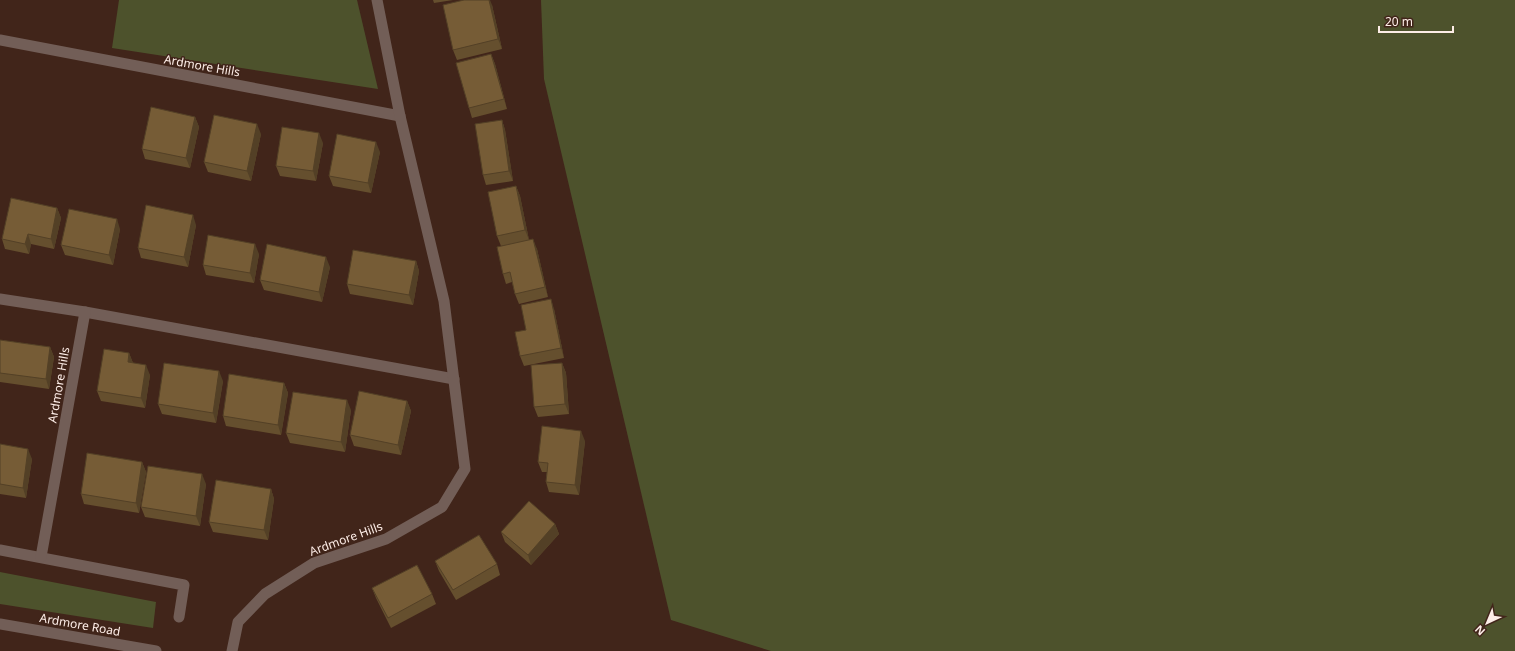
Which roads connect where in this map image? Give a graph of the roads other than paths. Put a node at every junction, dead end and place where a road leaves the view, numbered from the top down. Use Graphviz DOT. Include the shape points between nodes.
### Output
graph roads {
  1 [pos="377,0"];
  2 [pos="0,40"];
  3 [pos="400,116"];
  4 [pos="0,299"];
  5 [pos="85,312"];
  6 [pos="454,379"];
  7 [pos="0,550"];
  8 [pos="41,557"];
  9 [pos="179,617"];
  10 [pos="0,624"];
  11 [pos="156,651"];
  12 [pos="232,651"];
  1 -- 3 [label="street, Ardmore Hills"];
  2 -- 3 [label="street, Ardmore Hills"];
  3 -- 6 [label="street, Ardmore Hills" via="444,301"];
  4 -- 5 [label="street"];
  5 -- 6 [label="street"];
  5 -- 8 [label="street, Ardmore Hills"];
  6 -- 12 [label="street, Ardmore Hills" via="465,469 442,507 386,539 314,563 265,594 238,622"];
  7 -- 8 [label="street"];
  8 -- 9 [label="street" via="184,585"];
  10 -- 11 [label="street, Ardmore Road"];
}
